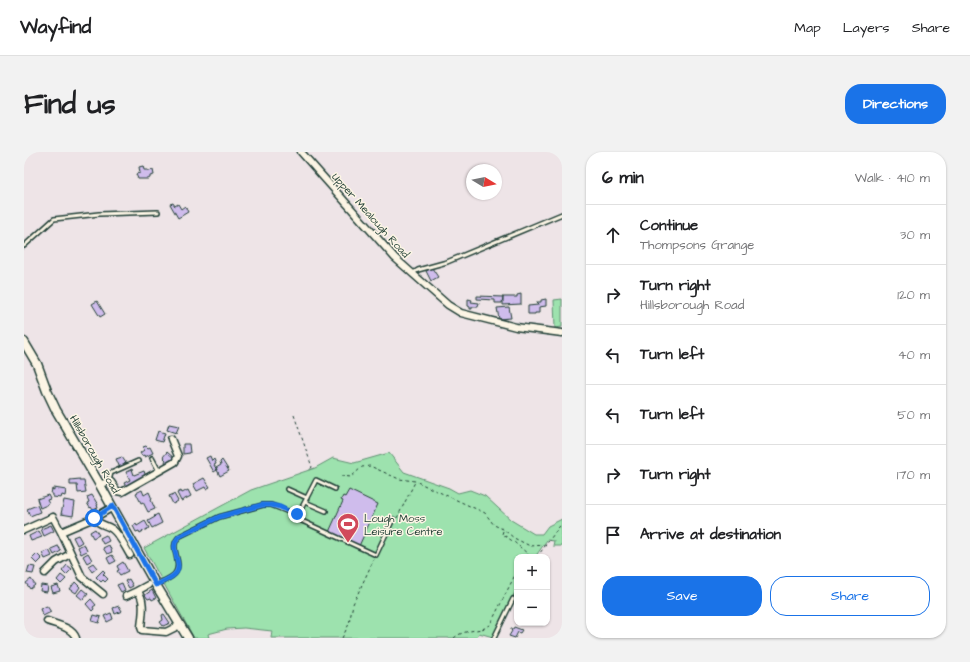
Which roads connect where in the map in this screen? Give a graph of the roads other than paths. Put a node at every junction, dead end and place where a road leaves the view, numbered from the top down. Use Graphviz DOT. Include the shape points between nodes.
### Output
graph roads {
  1 [pos="301,152"];
  2 [pos="158,212"];
  3 [pos="562,214"];
  4 [pos="24,246"];
  5 [pos="413,273"];
  6 [pos="562,333"];
  7 [pos="24,342"];
  8 [pos="171,439"];
  9 [pos="152,458"];
  10 [pos="138,460"];
  11 [pos="159,471"];
  12 [pos="108,481"];
  13 [pos="100,485"];
  14 [pos="287,489"];
  15 [pos="335,489"];
  16 [pos="306,500"];
  17 [pos="113,506"];
  18 [pos="326,511"];
  19 [pos="294,514"];
  20 [pos="94,518"];
  21 [pos="393,519"];
  22 [pos="24,530"];
  23 [pos="61,532"];
  24 [pos="70,554"];
  25 [pos="130,555"];
  26 [pos="45,573"];
  27 [pos="152,585"];
  28 [pos="137,591"];
  29 [pos="103,594"];
  30 [pos="126,596"];
  31 [pos="513,599"];
  32 [pos="47,621"];
  33 [pos="180,625"];
  34 [pos="76,638"];
  35 [pos="188,638"];
  36 [pos="494,638"];
  1 -- 5 [label="street, Upper Mealough Road" via="395,258"];
  2 -- 4 [label="lane" via="54,219"];
  3 -- 5 [label="lane" via="447,262"];
  5 -- 6 [label="street, Upper Mealough Road" via="448,306 457,311 516,327"];
  7 -- 13 [label="main road, Hillsborough Road" via="37,364 56,410"];
  8 -- 11 [label="street" via="177,452 177,459"];
  9 -- 11 [label="lane"];
  10 -- 12 [label="lane" via="111,472"];
  11 -- 12 [label="street" via="122,492 117,491"];
  12 -- 13 [label="street"];
  13 -- 17 [label="main road, Hillsborough Road"];
  14 -- 16 [label="lane"];
  15 -- 16 [label="lane" via="316,480"];
  16 -- 18 [label="lane"];
  16 -- 19 [label="lane" via="301,511"];
  17 -- 20 [label="street"];
  17 -- 27 [label="main road, Hillsborough Road"];
  19 -- 21 [label="lane" via="302,522 376,555"];
  19 -- 27 [label="lane" via="280,507 262,505 219,517 180,536 174,544 177,571 173,576"];
  20 -- 23 [label="street"];
  20 -- 25 [label="street" via="118,534"];
  22 -- 23 [label="street" via="53,517"];
  23 -- 24 [label="street"];
  24 -- 26 [label="street" via="56,562"];
  24 -- 29 [label="street" via="82,577"];
  27 -- 28 [label="street"];
  27 -- 33 [label="main road, Hillsborough Road"];
  28 -- 30 [label="street"];
  28 -- 33 [label="street" via="140,593 142,606 142,630 166,632"];
  31 -- 36 [label="lane"];
  32 -- 34 [label="street" via="71,630"];
  33 -- 35 [label="main road, Hillsborough Road"];
}
